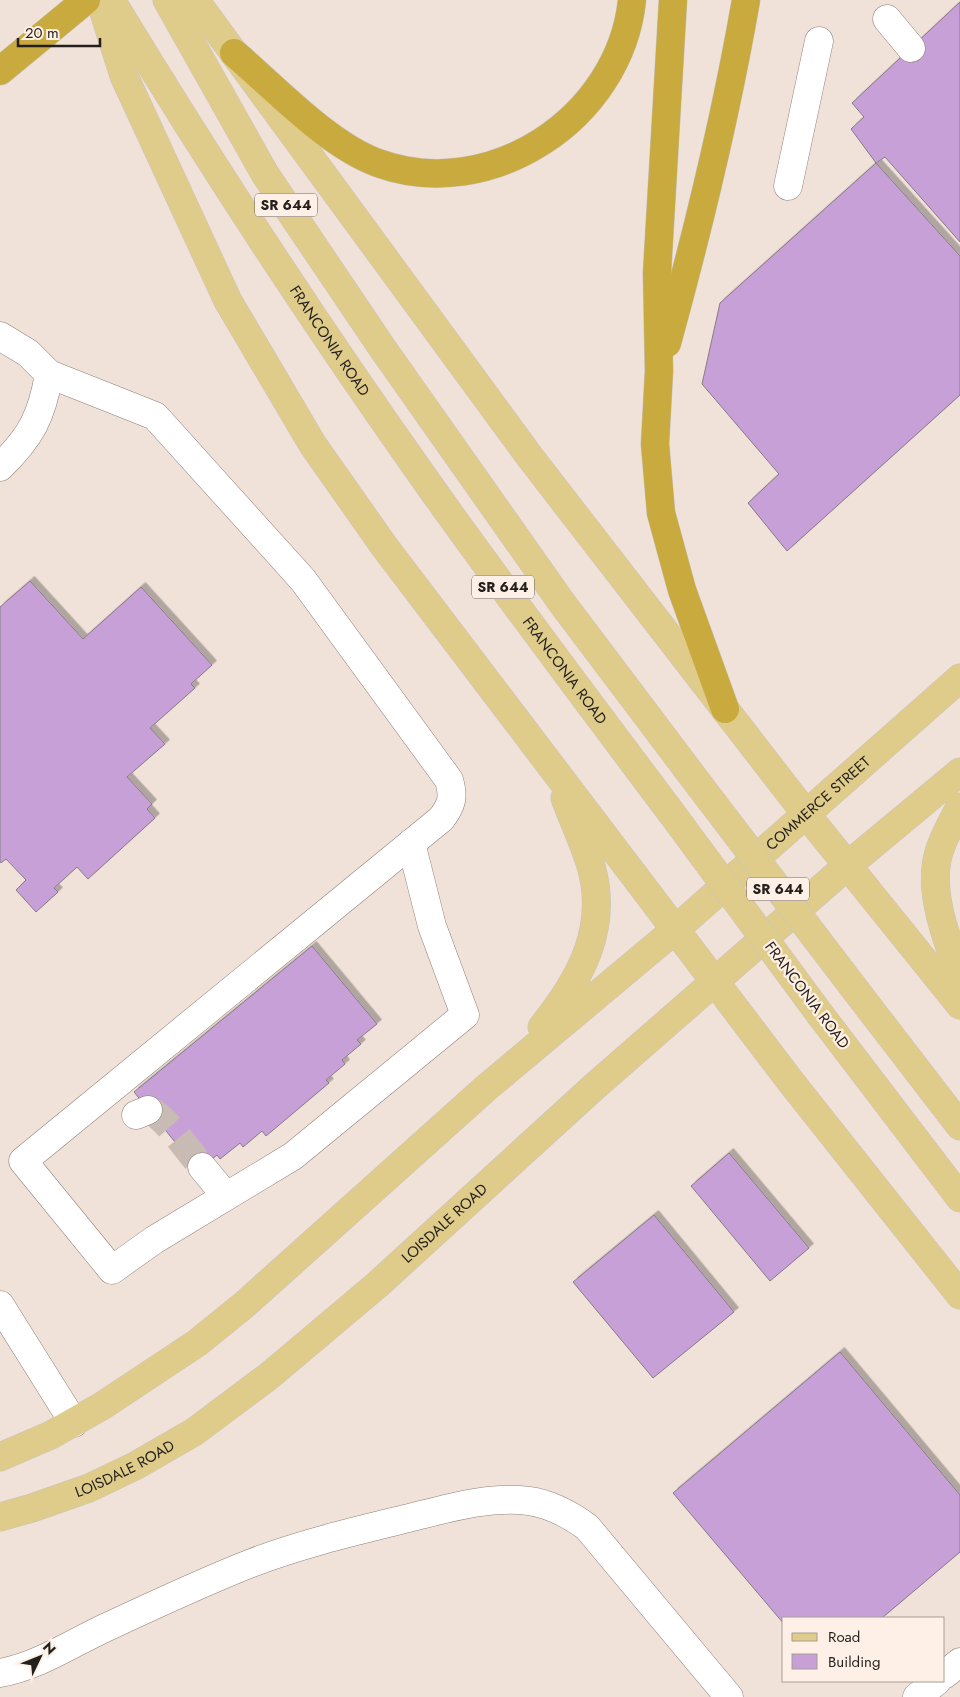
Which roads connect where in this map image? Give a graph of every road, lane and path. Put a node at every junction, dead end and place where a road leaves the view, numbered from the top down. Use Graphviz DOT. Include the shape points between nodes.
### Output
graph roads {
  1 [pos="86,0"];
  2 [pos="100,0"];
  3 [pos="111,0"];
  4 [pos="167,0"];
  5 [pos="195,0"];
  6 [pos="632,0"];
  7 [pos="673,0"];
  8 [pos="746,0"];
  9 [pos="887,19"];
  10 [pos="819,41"];
  11 [pos="911,48"];
  12 [pos="234,53"];
  13 [pos="2,69"];
  14 [pos="788,186"];
  15 [pos="0,336"];
  16 [pos="659,371"];
  17 [pos="49,374"];
  18 [pos="0,467"];
  19 [pos="960,678"];
  20 [pos="725,709"];
  21 [pos="554,768"];
  22 [pos="960,772"];
  23 [pos="960,807"];
  24 [pos="806,814"];
  25 [pos="412,843"];
  26 [pos="848,866"];
  27 [pos="676,930"];
  28 [pos="960,975"];
  29 [pos="716,982"];
  30 [pos="960,1005"];
  31 [pos="486,1088"];
  32 [pos="960,1126"];
  33 [pos="202,1167"];
  34 [pos="226,1196"];
  35 [pos="960,1198"];
  36 [pos="960,1295"];
  37 [pos="0,1305"];
  38 [pos="74,1423"];
  39 [pos="0,1457"];
  40 [pos="0,1517"];
  41 [pos="960,1662"];
  42 [pos="0,1673"];
  43 [pos="945,1674"];
  44 [pos="936,1682"];
  45 [pos="729,1697"];
  46 [pos="917,1697"];
  1 -- 13 [label="highway"];
  2 -- 21 [label="main road" via="124,76 169,176 228,301 288,404 384,546"];
  3 -- 35 [label="main road, FRANCONIA ROAD / SR 644, bridge" via="209,157 429,485 822,1017"];
  4 -- 32 [label="main road, SR 644, bridge" via="265,174 388,357 556,595"];
  5 -- 12 [label="main road"];
  6 -- 12 [label="highway" via="620,47 604,82 581,110 553,136 529,150 506,161 459,172 404,170 350,151"];
  7 -- 16 [label="highway" via="656,273"];
  8 -- 16 [label="highway" via="734,70 687,270"];
  9 -- 11 [label="street"];
  10 -- 14 [label="street"];
  12 -- 20 [label="main road" via="530,458"];
  15 -- 17 [label="street" via="28,353"];
  16 -- 20 [label="highway" via="655,444 661,513 682,590"];
  17 -- 18 [label="street" via="44,404 32,429"];
  17 -- 25 [label="street" via="155,416 303,580 449,780 453,793 448,811"];
  19 -- 24 [label="main road, COMMERCE STREET"];
  20 -- 24 [label="main road"];
  21 -- 27 [label="main road"];
  21 -- 31 [label="main road" via="591,866 597,906 594,934 577,978 561,1004"];
  22 -- 26 [label="main road"];
  23 -- 28 [label="main road" via="938,854 936,877 939,911"];
  24 -- 26 [label="main road"];
  24 -- 27 [label="main road, COMMERCE STREET"];
  25 -- 34 [label="street" via="432,926 465,1015 293,1156"];
  25 -- 34 [label="street" via="23,1161 112,1270"];
  26 -- 29 [label="main road, LOISDALE ROAD"];
  26 -- 30 [label="main road"];
  27 -- 29 [label="main road"];
  27 -- 31 [label="main road"];
  29 -- 36 [label="main road" via="790,1082"];
  29 -- 40 [label="main road, LOISDALE ROAD" via="595,1086 377,1285 227,1409 136,1466 88,1488"];
  31 -- 38 [label="main road" via="244,1305 189,1348"];
  33 -- 34 [label="street"];
  37 -- 38 [label="street"];
  38 -- 39 [label="main road"];
  41 -- 43 [label="street"];
  42 -- 45 [label="street" via="37,1662 107,1627 251,1564 404,1519 466,1504 504,1500 550,1506 571,1515 587,1527"];
  44 -- 46 [label="street"];
}
